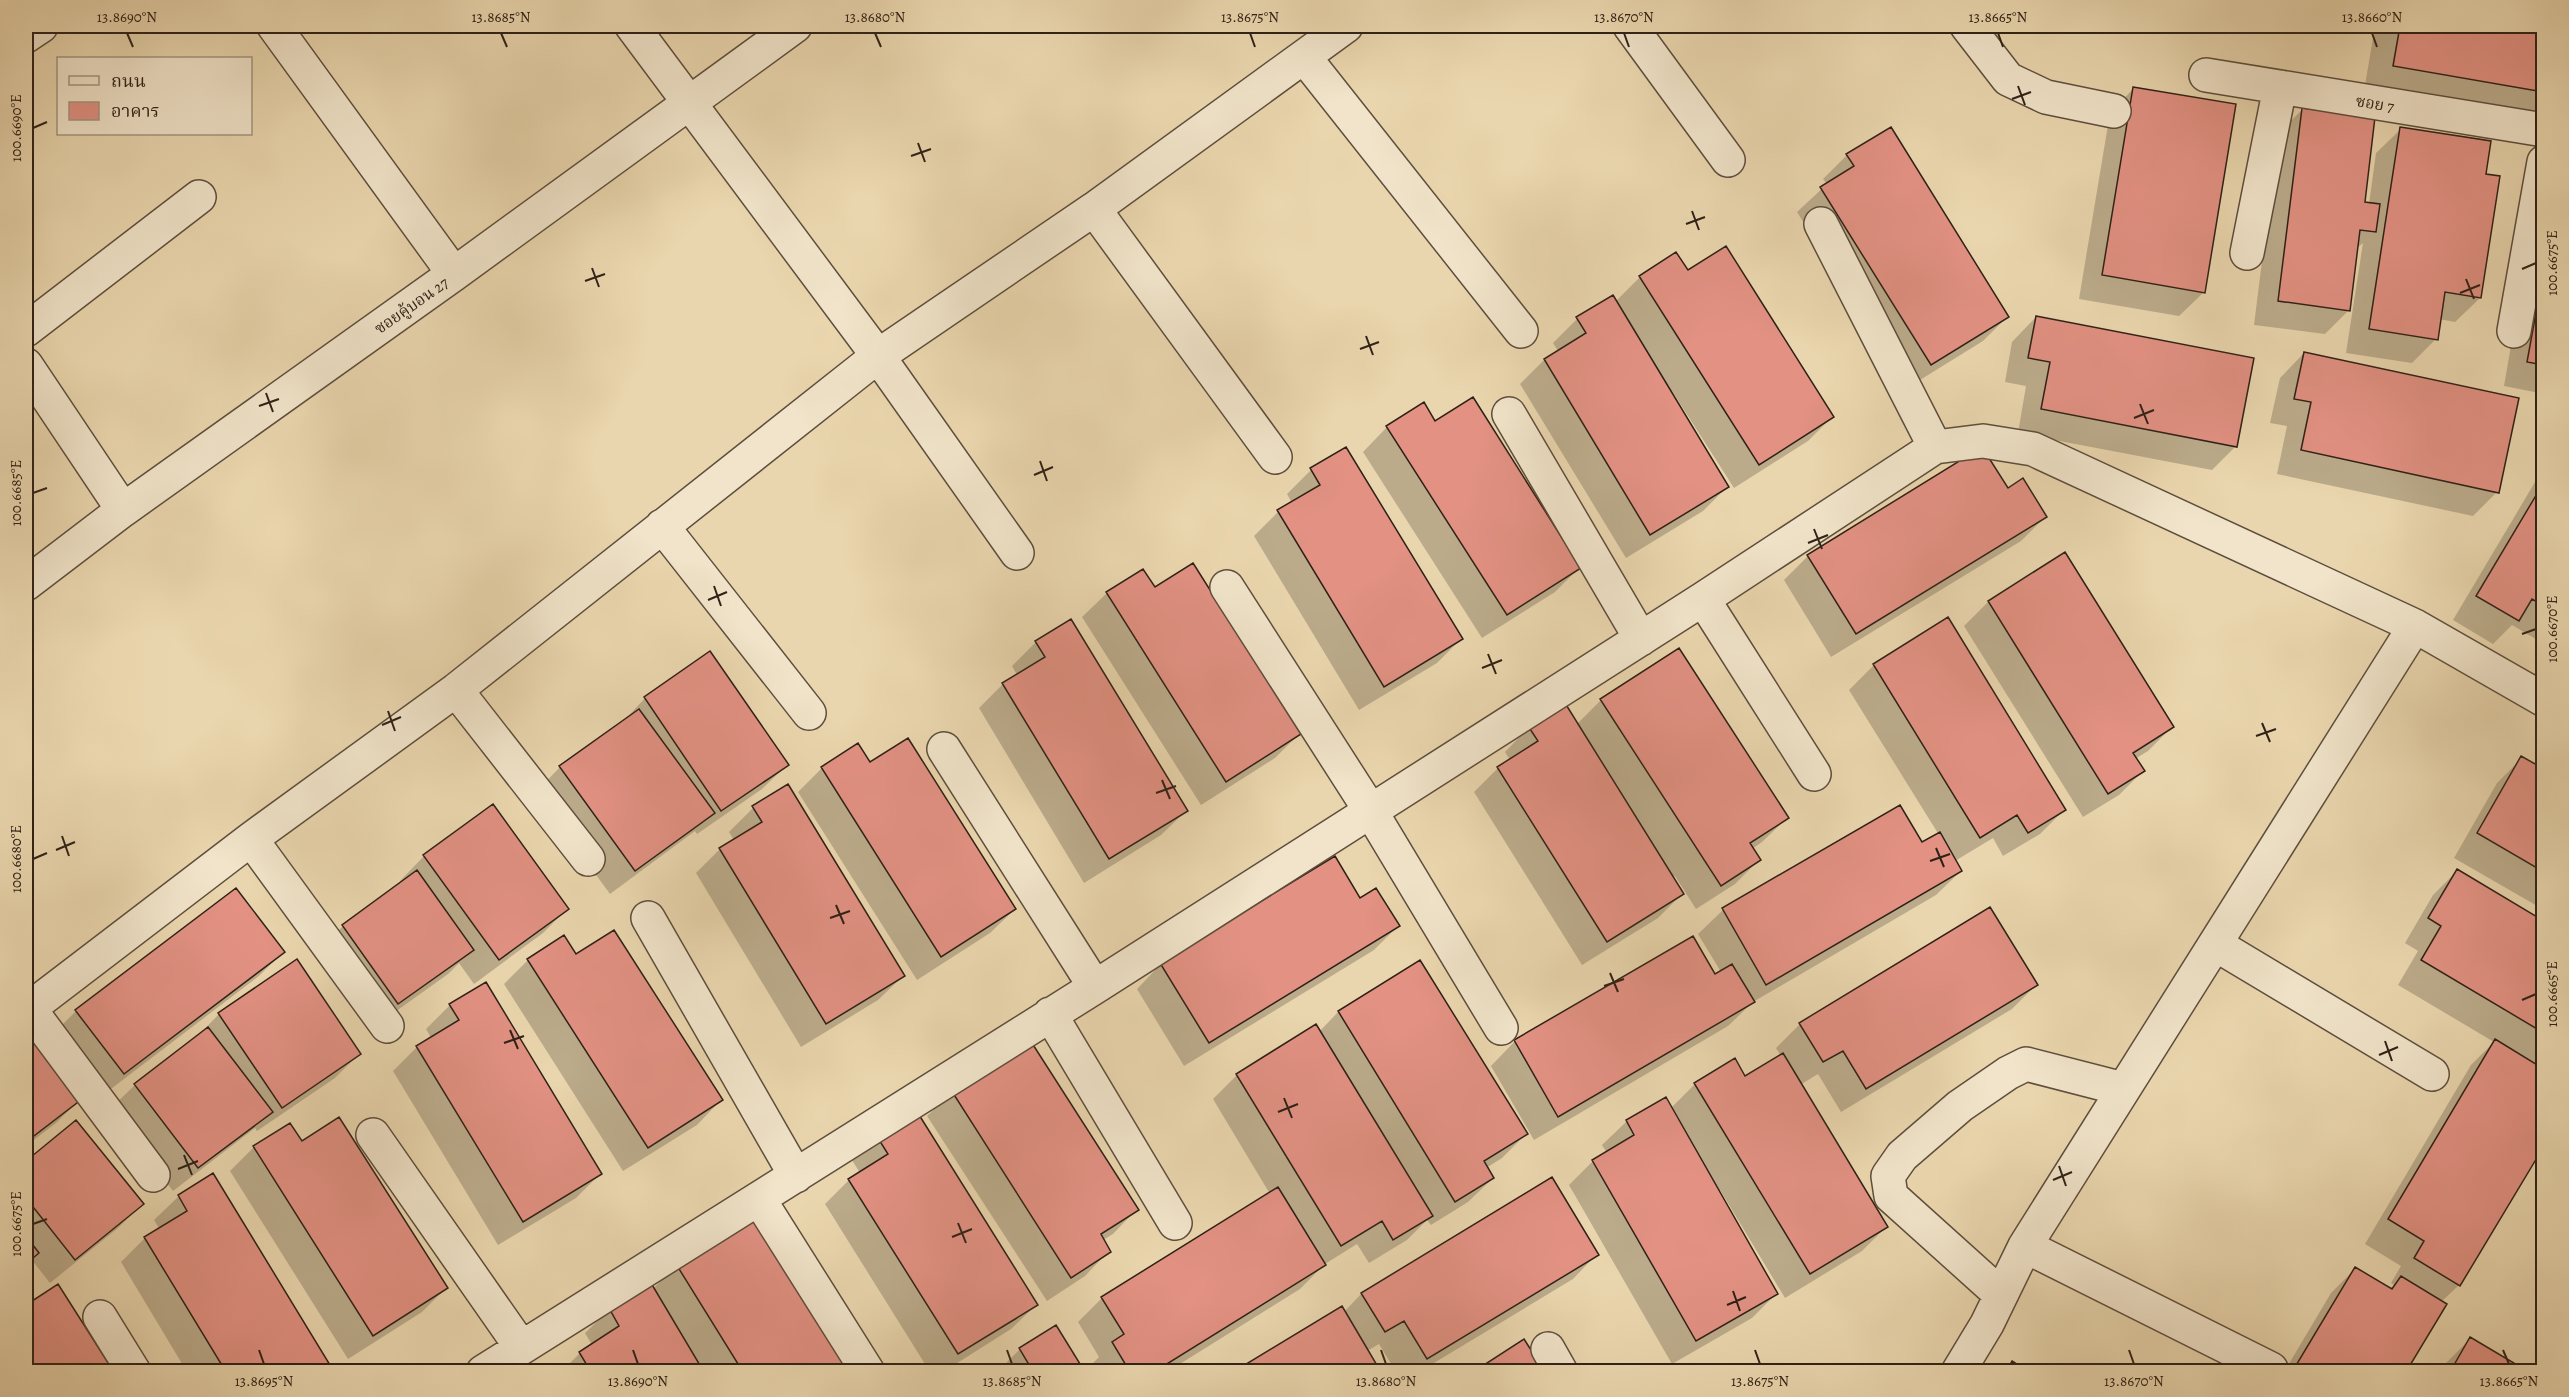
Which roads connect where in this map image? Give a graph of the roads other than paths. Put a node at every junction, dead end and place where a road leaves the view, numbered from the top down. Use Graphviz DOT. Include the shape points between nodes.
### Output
graph roads {
  1 [pos="40,26"];
  2 [pos="274,26"];
  3 [pos="632,26"];
  4 [pos="795,26"];
  5 [pos="1346,26"];
  6 [pos="1630,26"];
  7 [pos="1967,26"];
  8 [pos="26,36"];
  9 [pos="1305,57"];
  10 [pos="2206,75"];
  11 [pos="2280,87"];
  12 [pos="690,101"];
  13 [pos="2114,111"];
  14 [pos="2544,130"];
  15 [pos="1728,160"];
  16 [pos="2544,162"];
  17 [pos="199,197"];
  18 [pos="1094,209"];
  19 [pos="1821,224"];
  20 [pos="2247,253"];
  21 [pos="454,274"];
  22 [pos="26,330"];
  23 [pos="1521,331"];
  24 [pos="2514,331"];
  25 [pos="878,356"];
  26 [pos="26,366"];
  27 [pos="1509,414"];
  28 [pos="1935,447"];
  29 [pos="1275,457"];
  30 [pos="123,510"];
  31 [pos="662,526"];
  32 [pos="1017,553"];
  33 [pos="26,584"];
  34 [pos="1227,587"];
  35 [pos="1703,599"];
  36 [pos="2415,626"];
  37 [pos="1641,639"];
  38 [pos="456,690"];
  39 [pos="2544,700"];
  40 [pos="809,713"];
  41 [pos="944,749"];
  42 [pos="1814,774"];
  43 [pos="1370,810"];
  44 [pos="251,839"];
  45 [pos="588,859"];
  46 [pos="648,918"];
  47 [pos="2215,944"];
  48 [pos="1095,987"];
  49 [pos="27,1008"];
  50 [pos="1050,1014"];
  51 [pos="387,1026"];
  52 [pos="1501,1028"];
  53 [pos="2432,1074"];
  54 [pos="2123,1089"];
  55 [pos="373,1136"];
  56 [pos="153,1175"];
  57 [pos="796,1176"];
  58 [pos="759,1199"];
  59 [pos="1175,1223"];
  60 [pos="2025,1246"];
  61 [pos="2001,1295"];
  62 [pos="100,1317"];
  63 [pos="521,1347"];
  64 [pos="2271,1369"];
  65 [pos="134,1371"];
  66 [pos="483,1371"];
  67 [pos="868,1371"];
  68 [pos="1958,1371"];
  1 -- 8 [label="street"];
  2 -- 21 [label="street"];
  3 -- 12 [label="street"];
  4 -- 12 [label="street, ซอยคู้บอน 27"];
  5 -- 9 [label="street"];
  6 -- 15 [label="street"];
  7 -- 13 [label="street" via="2008,79 2046,97"];
  9 -- 18 [label="street"];
  9 -- 23 [label="street"];
  10 -- 11 [label="street, ซอย 7"];
  11 -- 14 [label="street, ซอย 7"];
  11 -- 20 [label="street"];
  12 -- 21 [label="street, ซอยคู้บอน 27"];
  12 -- 25 [label="street"];
  16 -- 24 [label="street"];
  17 -- 22 [label="street"];
  18 -- 25 [label="street"];
  18 -- 29 [label="street"];
  19 -- 28 [label="street"];
  21 -- 30 [label="street, ซอยคู้บอน 27"];
  25 -- 31 [label="street"];
  25 -- 32 [label="street"];
  26 -- 30 [label="street"];
  27 -- 37 [label="street"];
  28 -- 35 [label="street"];
  28 -- 36 [label="street" via="1983,441 2033,449"];
  30 -- 33 [label="street, ซอยคู้บอน 27"];
  31 -- 38 [label="street"];
  31 -- 40 [label="street"];
  34 -- 43 [label="street"];
  35 -- 37 [label="street"];
  35 -- 42 [label="street"];
  36 -- 39 [label="street"];
  36 -- 47 [label="street"];
  37 -- 43 [label="street"];
  38 -- 44 [label="street"];
  38 -- 45 [label="street"];
  41 -- 48 [label="street"];
  43 -- 48 [label="street"];
  43 -- 52 [label="street"];
  44 -- 49 [label="street"];
  44 -- 51 [label="street"];
  46 -- 57 [label="street"];
  47 -- 53 [label="street"];
  47 -- 54 [label="street"];
  48 -- 50 [label="street"];
  49 -- 56 [label="street"];
  50 -- 57 [label="street"];
  50 -- 59 [label="street"];
  54 -- 60 [label="street"];
  54 -- 61 [label="street" via="2025,1065 1960,1106 1902,1156 1888,1176 1891,1196"];
  55 -- 63 [label="street"];
  57 -- 58 [label="street"];
  58 -- 63 [label="street"];
  58 -- 67 [label="street"];
  60 -- 61 [label="street"];
  60 -- 64 [label="street"];
  61 -- 68 [label="street"];
  62 -- 65 [label="street"];
  63 -- 66 [label="street"];
}
